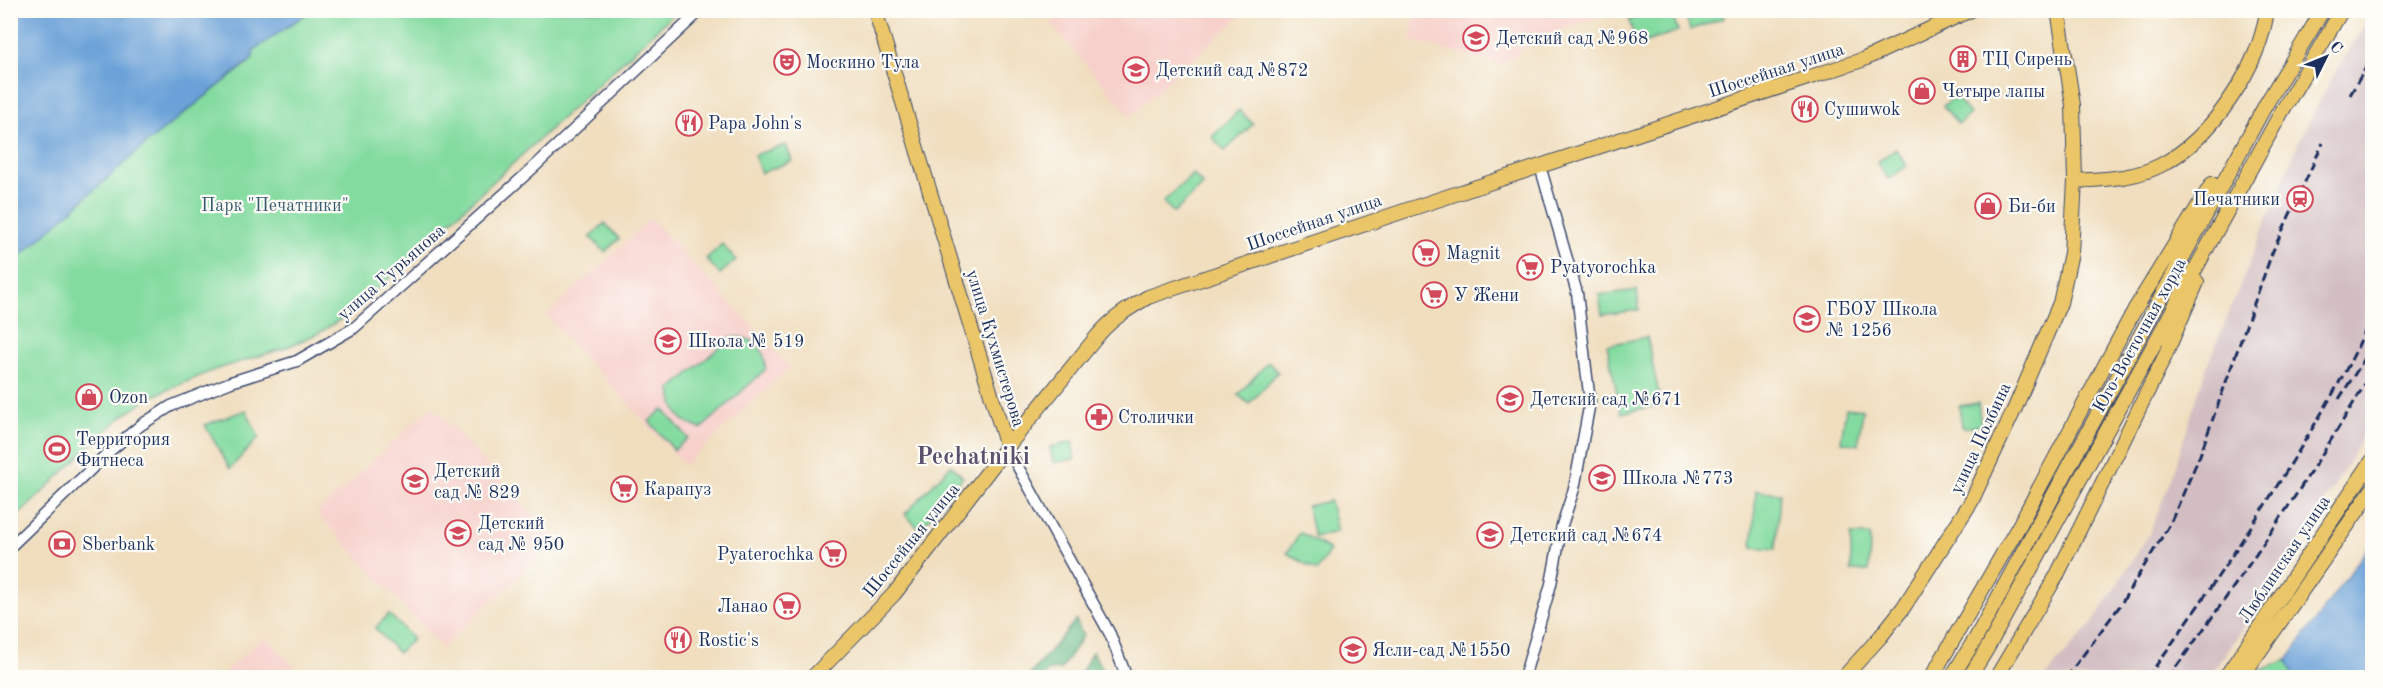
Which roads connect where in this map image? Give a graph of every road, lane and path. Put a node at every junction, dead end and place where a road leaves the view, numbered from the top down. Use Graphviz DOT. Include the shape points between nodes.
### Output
graph roads {
  1 [pos="701,10"];
  2 [pos="875,10"];
  3 [pos="1971,10"];
  4 [pos="2058,10"];
  5 [pos="2267,10"];
  6 [pos="2323,10"];
  7 [pos="2342,10"];
  8 [pos="2266,104"];
  9 [pos="1540,166"];
  10 [pos="2075,181"];
  11 [pos="2226,214"];
  12 [pos="1007,447"];
  13 [pos="2373,461"];
  14 [pos="2373,490"];
  15 [pos="10,546"];
  16 [pos="812,678"];
  17 [pos="1127,678"];
  18 [pos="1524,678"];
  19 [pos="1843,678"];
  20 [pos="1931,678"];
  21 [pos="1951,678"];
  22 [pos="1969,678"];
  23 [pos="1996,678"];
  24 [pos="2225,678"];
  25 [pos="2241,678"];
  1 -- 15 [label="street, улица Гурьянова" via="532,169 354,328 297,361 171,406 141,425"];
  2 -- 12 [label="main road, улица Кухмистерова"];
  3 -- 9 [label="main road, Шоссейная улица" via="1862,60"];
  4 -- 10 [label="main road" via="2073,105"];
  5 -- 10 [label="main road" via="2255,53 2240,82 2212,123 2186,149 2160,166 2136,174"];
  6 -- 8 [label="main road, Юго-Восточная хорда"];
  7 -- 11 [label="main road, Юго-Восточная хорда"];
  8 -- 20 [label="main road" via="2135,309 2020,524"];
  8 -- 21 [label="main road, Юго-Восточная хорда"];
  9 -- 12 [label="main road, Шоссейная улица" via="1148,297 1111,320"];
  9 -- 18 [label="street" via="1576,293 1590,402 1574,489"];
  10 -- 19 [label="main road, улица Полбина" via="2071,253 2060,303 1991,462 1903,608"];
  11 -- 22 [label="main road, Юго-Восточная хорда"];
  11 -- 23 [label="main road" via="2164,358 2056,577"];
  12 -- 16 [label="main road, Шоссейная улица" via="894,594"];
  12 -- 17 [label="street, улица Кухмистерова" via="1110,634"];
  13 -- 24 [label="main road, Люблинская улица"];
  14 -- 25 [label="main road, Люблинская улица"];
}
